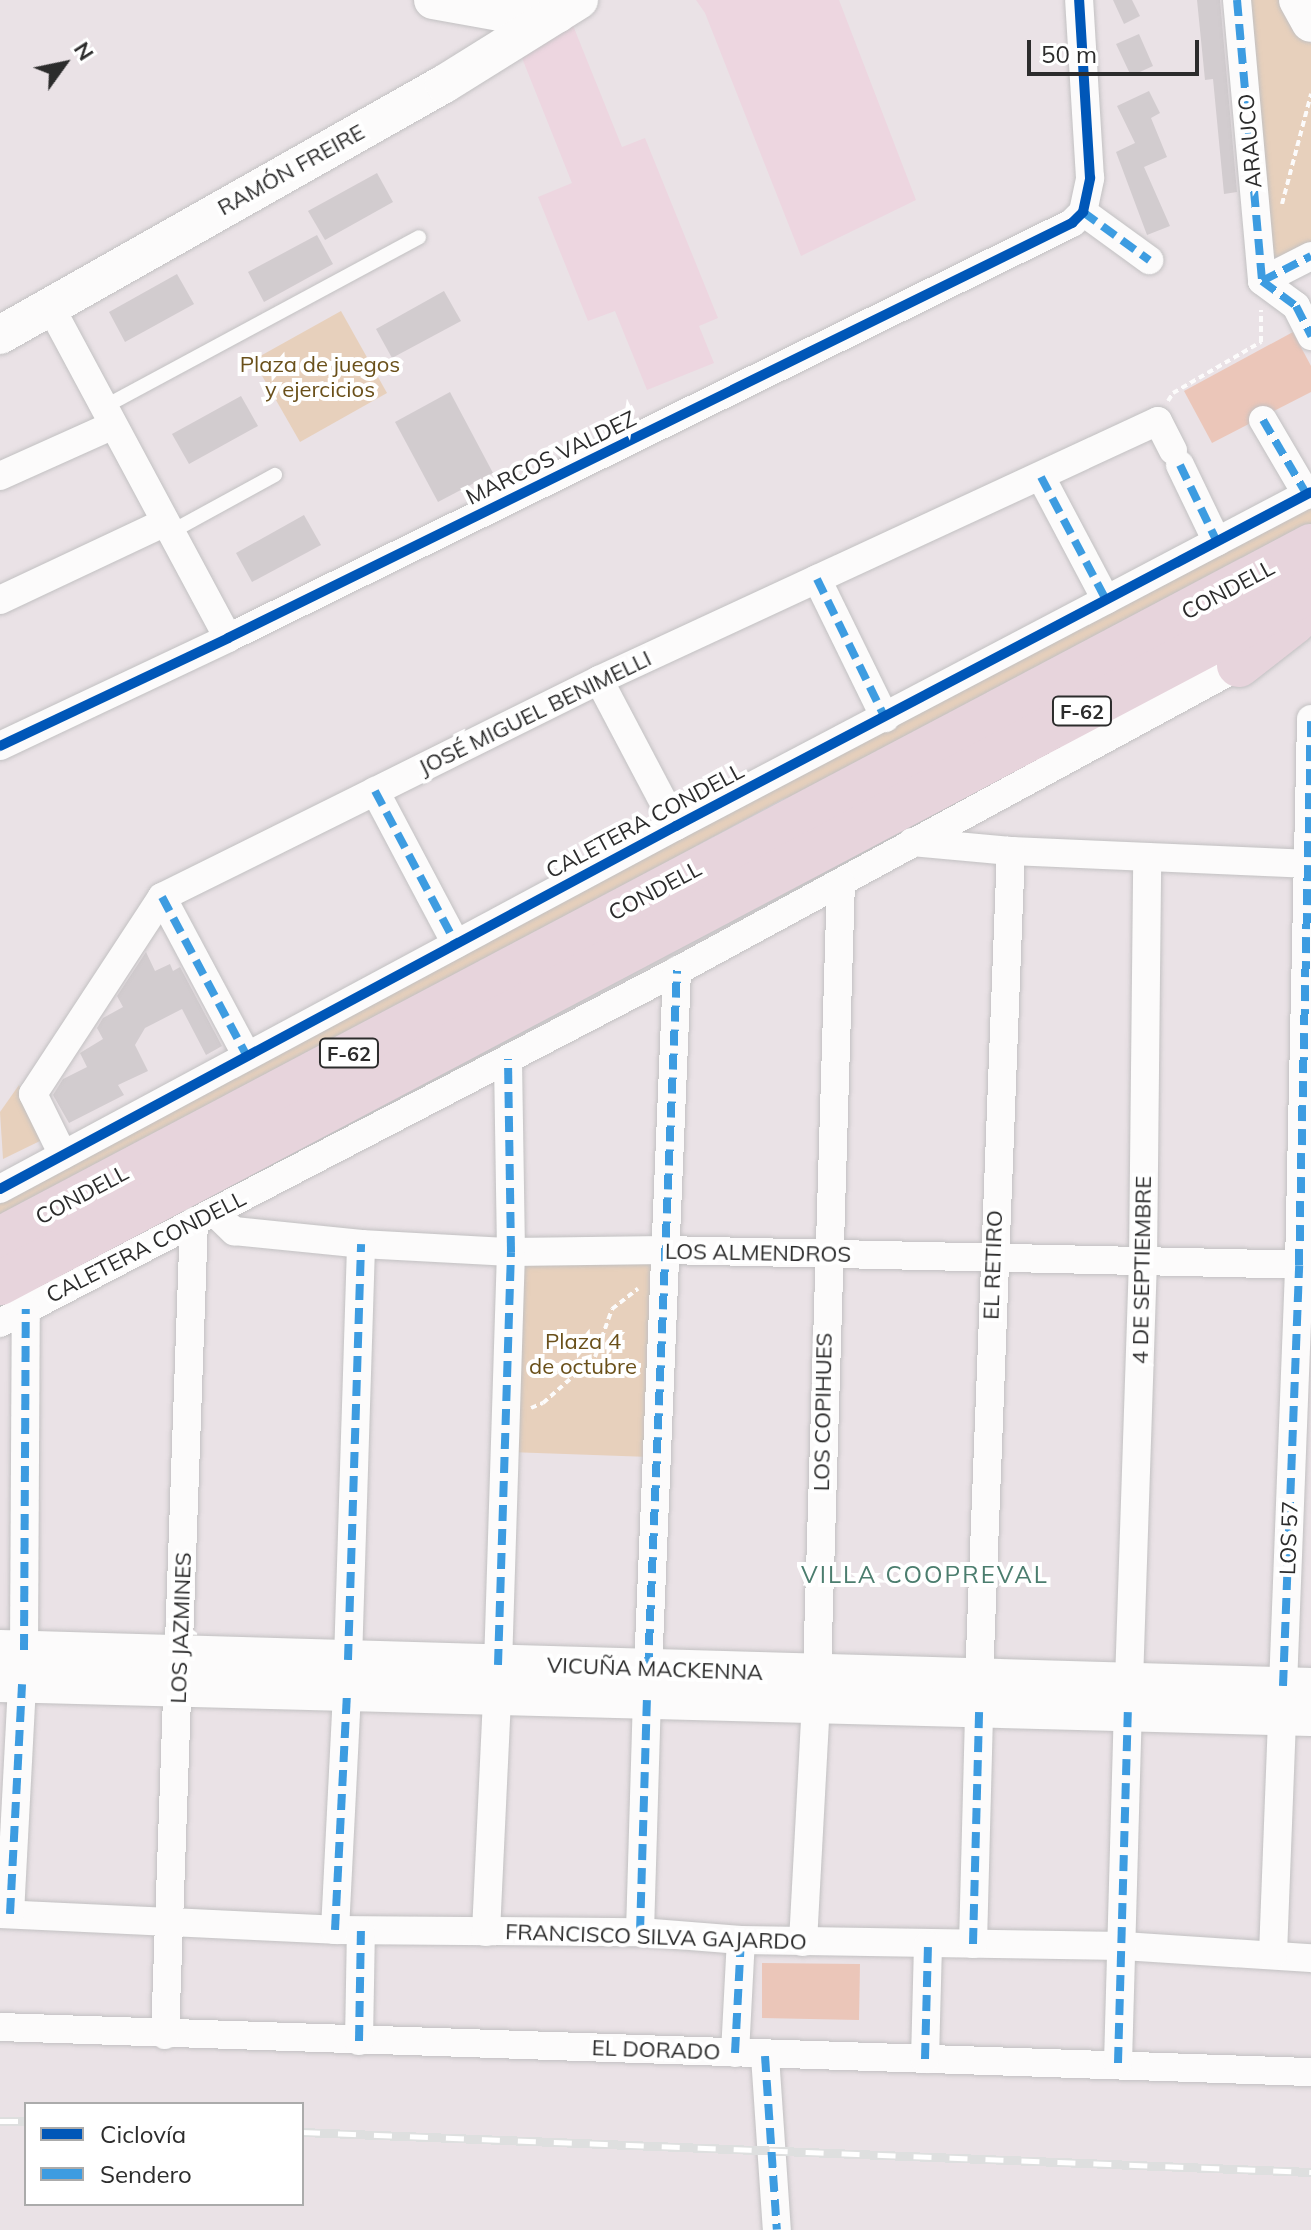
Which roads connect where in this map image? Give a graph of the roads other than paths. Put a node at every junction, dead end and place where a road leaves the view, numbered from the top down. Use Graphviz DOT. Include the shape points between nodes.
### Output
graph roads {
  1 [pos="433,0"];
  2 [pos="1079,0"];
  3 [pos="1237,0"];
  4 [pos="1298,0"];
  5 [pos="568,7"];
  6 [pos="485,11"];
  7 [pos="1311,23"];
  8 [pos="494,53"];
  9 [pos="1083,212"];
  10 [pos="419,237"];
  11 [pos="1311,256"];
  12 [pos="1149,260"];
  13 [pos="1262,281"];
  14 [pos="50,306"];
  15 [pos="0,335"];
  16 [pos="1311,336"];
  17 [pos="106,417"];
  18 [pos="1263,420"];
  19 [pos="275,475"];
  20 [pos="0,476"];
  21 [pos="1041,477"];
  22 [pos="1309,494"];
  23 [pos="167,528"];
  24 [pos="1217,542"];
  25 [pos="1311,546"];
  26 [pos="817,579"];
  27 [pos="1311,590"];
  28 [pos="0,600"];
  29 [pos="1106,600"];
  30 [pos="1311,608"];
  31 [pos="1311,632"];
  32 [pos="228,638"];
  33 [pos="1239,665"];
  34 [pos="599,680"];
  35 [pos="885,718"];
  36 [pos="1311,719"];
  37 [pos="0,746"];
  38 [pos="375,791"];
  39 [pos="676,826"];
  40 [pos="912,842"];
  41 [pos="1011,851"];
  42 [pos="1147,857"];
  43 [pos="1309,864"];
  44 [pos="841,883"];
  45 [pos="162,897"];
  46 [pos="456,944"];
  47 [pos="677,971"];
  48 [pos="247,1056"];
  49 [pos="508,1059"];
  50 [pos="63,1155"];
  51 [pos="0,1189"];
  52 [pos="204,1217"];
  53 [pos="0,1239"];
  54 [pos="361,1244"];
  55 [pos="511,1252"];
  56 [pos="827,1254"];
  57 [pos="993,1258"];
  58 [pos="664,1260"];
  59 [pos="1143,1262"];
  60 [pos="1305,1265"];
  61 [pos="13,1296"];
  62 [pos="0,1323"];
  63 [pos="12,1666"];
  64 [pos="180,1672"];
  65 [pos="347,1676"];
  66 [pos="498,1680"];
  67 [pos="647,1684"];
  68 [pos="816,1689"];
  69 [pos="979,1694"];
  70 [pos="1128,1697"];
  71 [pos="1297,1702"];
  72 [pos="5,1914"];
  73 [pos="168,1921"];
  74 [pos="348,1930"];
  75 [pos="486,1932"];
  76 [pos="640,1932"];
  77 [pos="741,1940"];
  78 [pos="803,1942"];
  79 [pos="973,1944"];
  80 [pos="928,1945"];
  81 [pos="1123,1946"];
  82 [pos="1273,1954"];
  83 [pos="1311,1958"];
  84 [pos="0,2027"];
  85 [pos="165,2035"];
  86 [pos="359,2041"];
  87 [pos="735,2053"];
  88 [pos="765,2056"];
  89 [pos="925,2059"];
  90 [pos="1118,2063"];
  91 [pos="1311,2072"];
  92 [pos="777,2230"];
  1 -- 6 [label="main road"];
  2 -- 9 [label="street" via="1090,178"];
  3 -- 13 [label="street, ARAUCO"];
  4 -- 7 [label="main road"];
  5 -- 6 [label="main road"];
  5 -- 8 [label="main road, RAMÓN FREIRE"];
  6 -- 8 [label="main road"];
  8 -- 14 [label="main road, RAMÓN FREIRE"];
  9 -- 12 [label="street"];
  9 -- 32 [label="street, MARCOS VALDEZ" via="1050,235"];
  10 -- 17 [label="lane"];
  11 -- 13 [label="street"];
  13 -- 16 [label="street" via="1296,306"];
  14 -- 15 [label="main road, RAMÓN FREIRE"];
  14 -- 17 [label="street"];
  17 -- 20 [label="street"];
  17 -- 23 [label="street"];
  18 -- 22 [label="street"];
  19 -- 23 [label="lane"];
  21 -- 24 [label="street, JOSÉ MIGUEL BENIMELLI" via="1158,421"];
  21 -- 26 [label="street, JOSÉ MIGUEL BENIMELLI"];
  21 -- 29 [label="street"];
  22 -- 24 [label="street, CALETERA CONDELL"];
  23 -- 28 [label="street"];
  23 -- 32 [label="street"];
  24 -- 29 [label="street, CALETERA CONDELL"];
  25 -- 53 [label="main road, CONDELL / F-62"];
  26 -- 34 [label="street, JOSÉ MIGUEL BENIMELLI"];
  26 -- 35 [label="street"];
  27 -- 61 [label="main road, CONDELL / F-62"];
  29 -- 35 [label="street, CALETERA CONDELL"];
  30 -- 33 [label="main road"];
  31 -- 33 [label="street, CALETERA CONDELL"];
  32 -- 37 [label="street, MARCOS VALDEZ"];
  33 -- 40 [label="street, CALETERA CONDELL"];
  34 -- 38 [label="street, JOSÉ MIGUEL BENIMELLI"];
  34 -- 39 [label="street"];
  35 -- 39 [label="street, CALETERA CONDELL"];
  36 -- 43 [label="street, LOS 57"];
  38 -- 45 [label="street, JOSÉ MIGUEL BENIMELLI"];
  38 -- 46 [label="street"];
  39 -- 46 [label="street, CALETERA CONDELL"];
  40 -- 41 [label="street"];
  40 -- 44 [label="street, CALETERA CONDELL"];
  41 -- 42 [label="street"];
  41 -- 57 [label="street, EL RETIRO"];
  42 -- 43 [label="street"];
  42 -- 59 [label="street, 4 DE SEPTIEMBRE"];
  43 -- 60 [label="street, LOS 57"];
  44 -- 47 [label="street, CALETERA CONDELL"];
  44 -- 56 [label="street, LOS COPIHUES"];
  45 -- 48 [label="street"];
  45 -- 50 [label="street" via="33,1094"];
  46 -- 48 [label="street, CALETERA CONDELL"];
  47 -- 49 [label="street, CALETERA CONDELL"];
  47 -- 58 [label="street"];
  48 -- 50 [label="street, CALETERA CONDELL"];
  49 -- 52 [label="street, CALETERA CONDELL"];
  49 -- 55 [label="street"];
  50 -- 51 [label="street, CALETERA CONDELL"];
  52 -- 54 [label="street, LOS ALMENDROS" via="234,1231"];
  52 -- 61 [label="street, CALETERA CONDELL"];
  52 -- 64 [label="street, LOS JAZMINES"];
  54 -- 55 [label="street, LOS ALMENDROS"];
  54 -- 65 [label="street"];
  55 -- 58 [label="street, LOS ALMENDROS"];
  55 -- 66 [label="street"];
  56 -- 57 [label="street, LOS ALMENDROS"];
  56 -- 58 [label="street, LOS ALMENDROS"];
  56 -- 68 [label="street, LOS COPIHUES"];
  57 -- 59 [label="street, LOS ALMENDROS"];
  57 -- 69 [label="street, EL RETIRO"];
  58 -- 67 [label="street"];
  59 -- 60 [label="street, LOS ALMENDROS"];
  59 -- 70 [label="street, 4 DE SEPTIEMBRE"];
  60 -- 71 [label="street, LOS 57"];
  61 -- 62 [label="street, CALETERA CONDELL"];
  61 -- 63 [label="street"];
  63 -- 64 [label="main road, VICUÑA MACKENNA"];
  63 -- 72 [label="street"];
  64 -- 65 [label="main road, VICUÑA MACKENNA"];
  64 -- 73 [label="street, LOS JAZMINES"];
  65 -- 66 [label="main road, VICUÑA MACKENNA"];
  65 -- 74 [label="street"];
  66 -- 67 [label="main road, VICUÑA MACKENNA"];
  66 -- 75 [label="street"];
  67 -- 68 [label="main road, VICUÑA MACKENNA"];
  67 -- 76 [label="street"];
  68 -- 69 [label="main road, VICUÑA MACKENNA"];
  68 -- 78 [label="street, LOS COPIHUES"];
  69 -- 70 [label="main road, VICUÑA MACKENNA"];
  69 -- 79 [label="street, EL RETIRO"];
  70 -- 71 [label="main road, VICUÑA MACKENNA"];
  70 -- 81 [label="street, 4 DE SEPTIEMBRE"];
  71 -- 82 [label="street, LOS 57"];
  72 -- 73 [label="street, FRANCISCO SILVA GAJARDO"];
  73 -- 74 [label="street, FRANCISCO SILVA GAJARDO"];
  73 -- 85 [label="street, LOS JAZMINES"];
  74 -- 75 [label="street, FRANCISCO SILVA GAJARDO"];
  74 -- 86 [label="street"];
  75 -- 76 [label="street, FRANCISCO SILVA GAJARDO"];
  76 -- 77 [label="street, FRANCISCO SILVA GAJARDO"];
  77 -- 78 [label="street, FRANCISCO SILVA GAJARDO"];
  77 -- 87 [label="street"];
  78 -- 80 [label="street, FRANCISCO SILVA GAJARDO"];
  79 -- 80 [label="street, FRANCISCO SILVA GAJARDO"];
  79 -- 81 [label="street, FRANCISCO SILVA GAJARDO"];
  80 -- 89 [label="street"];
  81 -- 82 [label="street, FRANCISCO SILVA GAJARDO"];
  81 -- 90 [label="street, 4 DE SEPTIEMBRE"];
  82 -- 83 [label="street, FRANCISCO SILVA GAJARDO"];
  84 -- 85 [label="street, EL DORADO"];
  85 -- 86 [label="street, EL DORADO"];
  86 -- 87 [label="street, EL DORADO"];
  87 -- 88 [label="street, EL DORADO"];
  88 -- 89 [label="street, EL DORADO"];
  88 -- 92 [label="street"];
  89 -- 90 [label="street, EL DORADO"];
  90 -- 91 [label="street, EL DORADO"];
}
